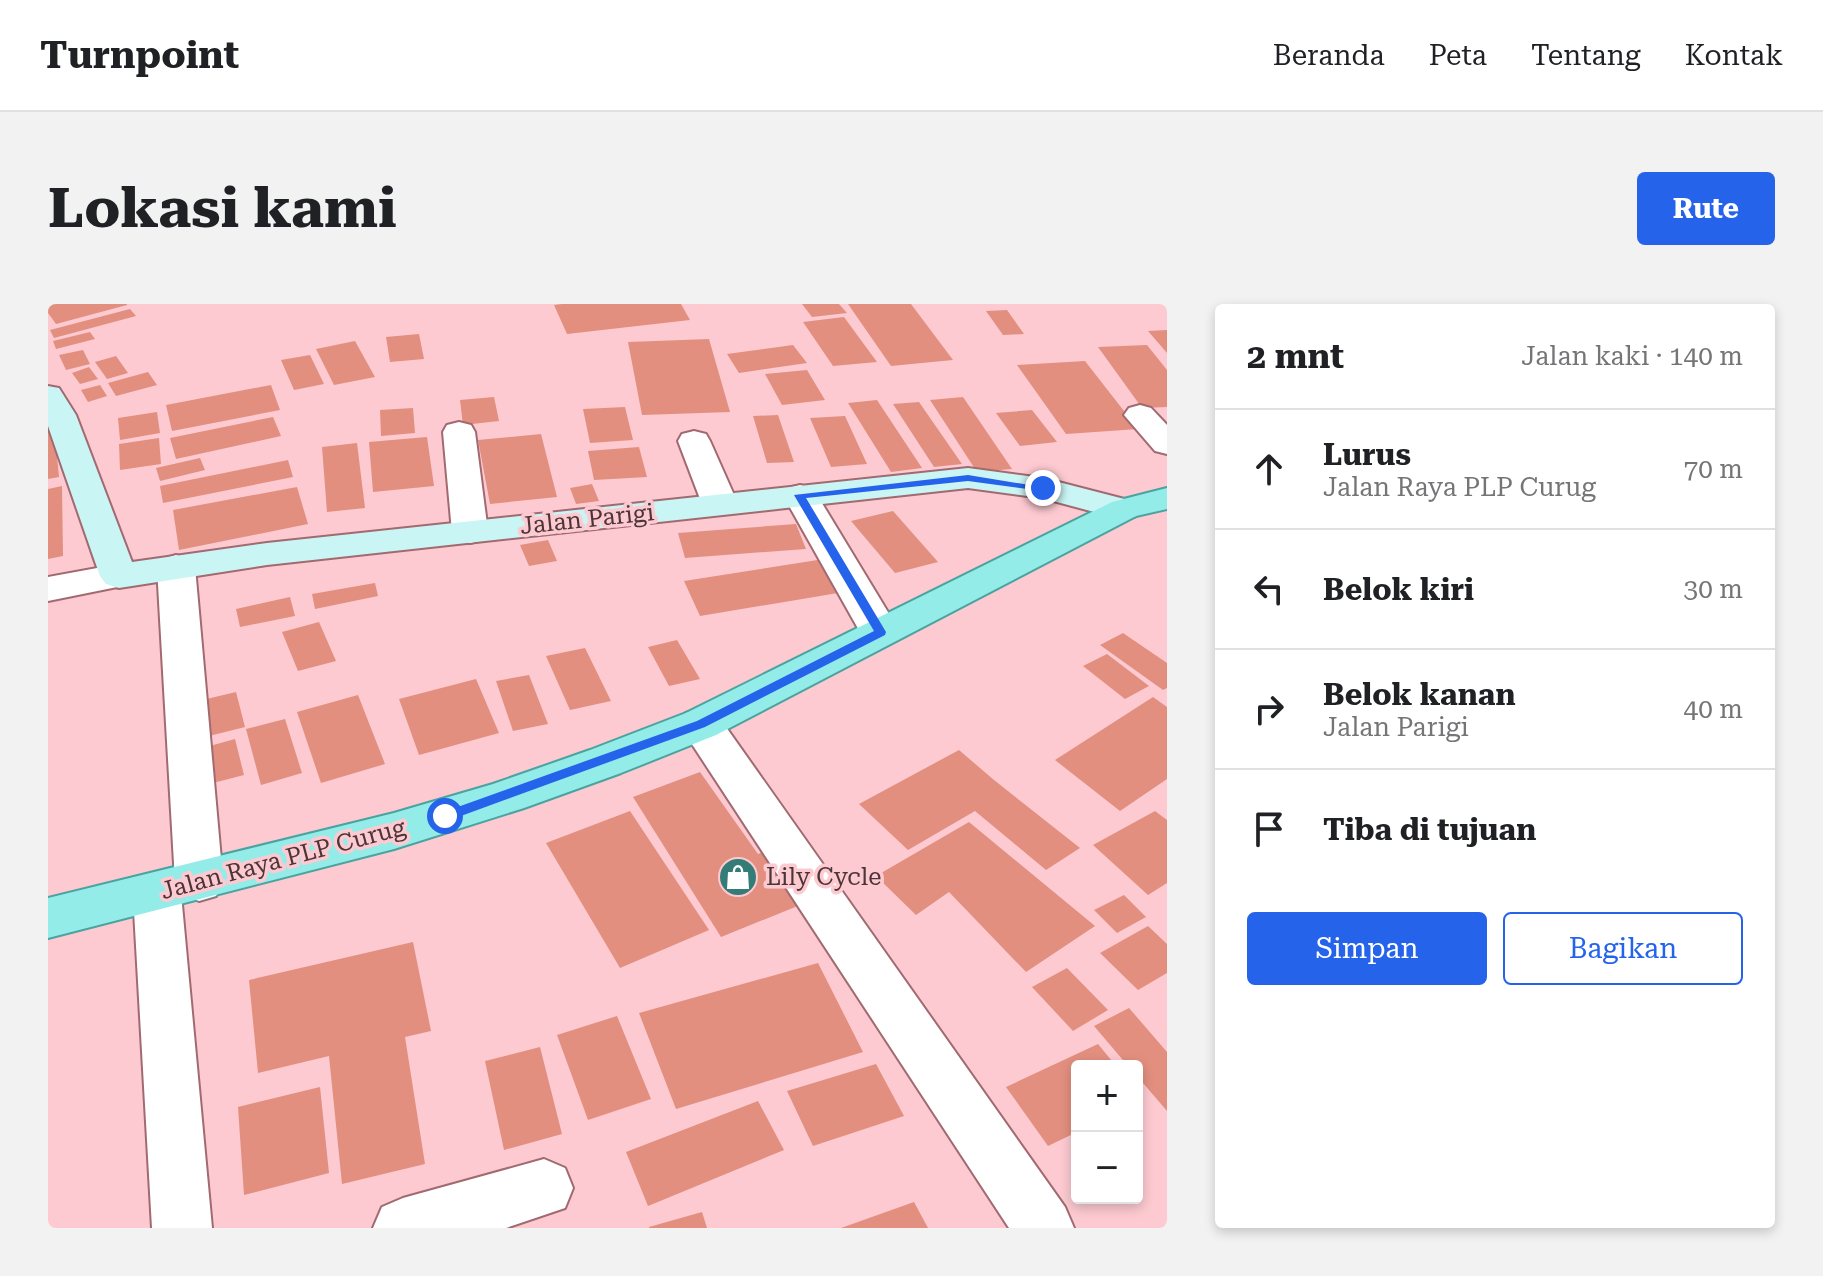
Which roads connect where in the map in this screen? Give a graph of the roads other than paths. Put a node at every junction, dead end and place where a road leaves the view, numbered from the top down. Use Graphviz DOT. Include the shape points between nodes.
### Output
graph roads {
  1 [pos="48,395"];
  2 [pos="1140,415"];
  3 [pos="459,432"];
  4 [pos="694,441"];
  5 [pos="1167,444"];
  6 [pos="800,495"];
  7 [pos="1167,498"];
  8 [pos="720,504"];
  9 [pos="1124,509"];
  10 [pos="470,532"];
  11 [pos="176,567"];
  12 [pos="119,576"];
  13 [pos="48,589"];
  14 [pos="880,632"];
  15 [pos="701,724"];
  16 [pos="178,888"];
  17 [pos="48,918"];
  18 [pos="544,1188"];
  19 [pos="182,1228"];
  20 [pos="403,1228"];
  21 [pos="1044,1228"];
  1 -- 12 [label="street"];
  2 -- 5 [label="street"];
  3 -- 10 [label="street"];
  4 -- 8 [label="street"];
  6 -- 8 [label="street, Jalan Parigi"];
  6 -- 9 [label="street, Jalan Parigi" via="968,478 1043,488"];
  6 -- 14 [label="street"];
  7 -- 9 [label="main road, Jalan Raya PLP Curug"];
  8 -- 10 [label="street, Jalan Parigi"];
  9 -- 14 [label="main road, Jalan Raya PLP Curug"];
  10 -- 11 [label="street, Jalan Parigi"];
  11 -- 12 [label="street, Jalan Parigi"];
  11 -- 16 [label="street"];
  12 -- 13 [label="street, Jalan Parigi"];
  14 -- 15 [label="main road, Jalan Raya PLP Curug"];
  15 -- 16 [label="main road, Jalan Raya PLP Curug" via="445,816"];
  15 -- 21 [label="street"];
  16 -- 17 [label="main road, Jalan Raya PLP Curug"];
  16 -- 19 [label="street"];
  18 -- 20 [label="street"];
}
